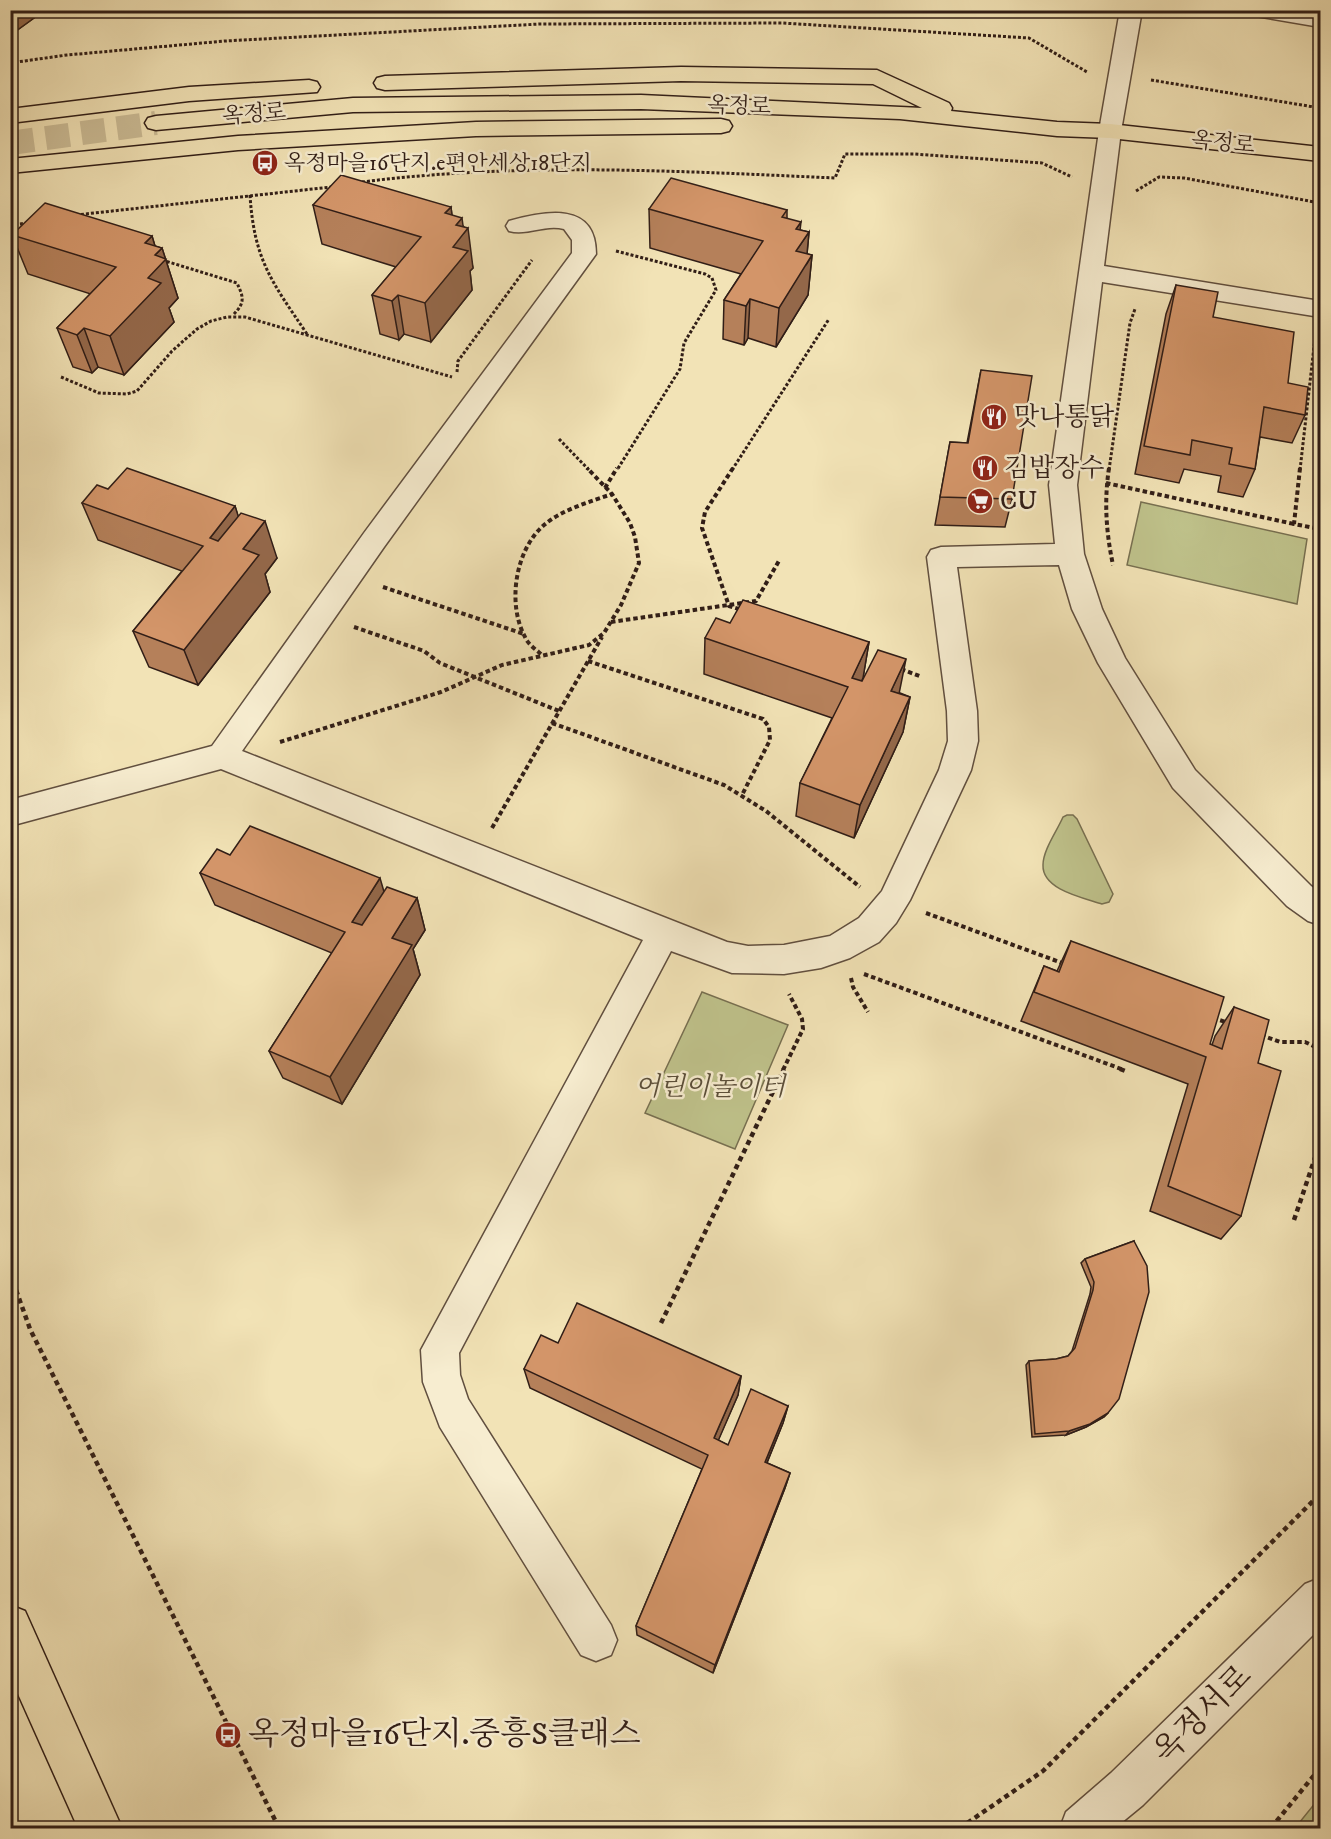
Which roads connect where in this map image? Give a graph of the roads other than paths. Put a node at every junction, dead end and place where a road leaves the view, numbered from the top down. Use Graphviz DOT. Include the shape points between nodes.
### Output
graph roads {
  1 [pos="1131,10"];
  2 [pos="1256,10"];
  3 [pos="1320,21"];
  4 [pos="87,106"];
  5 [pos="10,116"];
  6 [pos="961,119"];
  7 [pos="156,123"];
  8 [pos="1056,129"];
  9 [pos="1110,130"];
  10 [pos="1320,154"];
  11 [pos="91,157"];
  12 [pos="10,166"];
  13 [pos="518,226"];
  14 [pos="1093,272"];
  15 [pos="1320,309"];
  16 [pos="1070,554"];
  17 [pos="222,756"];
  18 [pos="10,813"];
  19 [pos="1320,911"];
  20 [pos="664,933"];
  21 [pos="1320,1599"];
  22 [pos="10,1626"];
  23 [pos="596,1640"];
  24 [pos="100,1828"];
  25 [pos="1082,1828"];
  1 -- 9 [label="street"];
  2 -- 3 [label="street"];
  4 -- 5 [label="main road"];
  4 -- 6 [label="main road" via="189,94 466,79 681,74 877,77"];
  4 -- 11 [label="main road" via="62,118 53,133 60,145"];
  6 -- 7 [label="main road, 옥정로" via="900,112 641,102 353,105"];
  6 -- 8 [label="main road, 옥정로"];
  8 -- 9 [label="main road, 옥정로"];
  8 -- 11 [label="main road" via="932,135 747,125 476,129 238,143"];
  9 -- 10 [label="main road, 옥정로"];
  9 -- 14 [label="street"];
  11 -- 12 [label="main road"];
  13 -- 17 [label="street" via="548,218 574,225 582,232 584,254 374,540"];
  14 -- 15 [label="street"];
  14 -- 16 [label="street" via="1063,485"];
  16 -- 19 [label="street" via="1088,609 1113,663 1184,779 1299,896"];
  16 -- 20 [label="street" via="940,557 963,741 955,770 894,900 866,933 832,951 761,961 732,958"];
  17 -- 18 [label="street"];
  17 -- 20 [label="street"];
  20 -- 23 [label="street" via="440,1350 443,1391 454,1413"];
  21 -- 25 [label="street, 옥정서로" via="1127,1789"];
  22 -- 24 [label="main road"];
}
